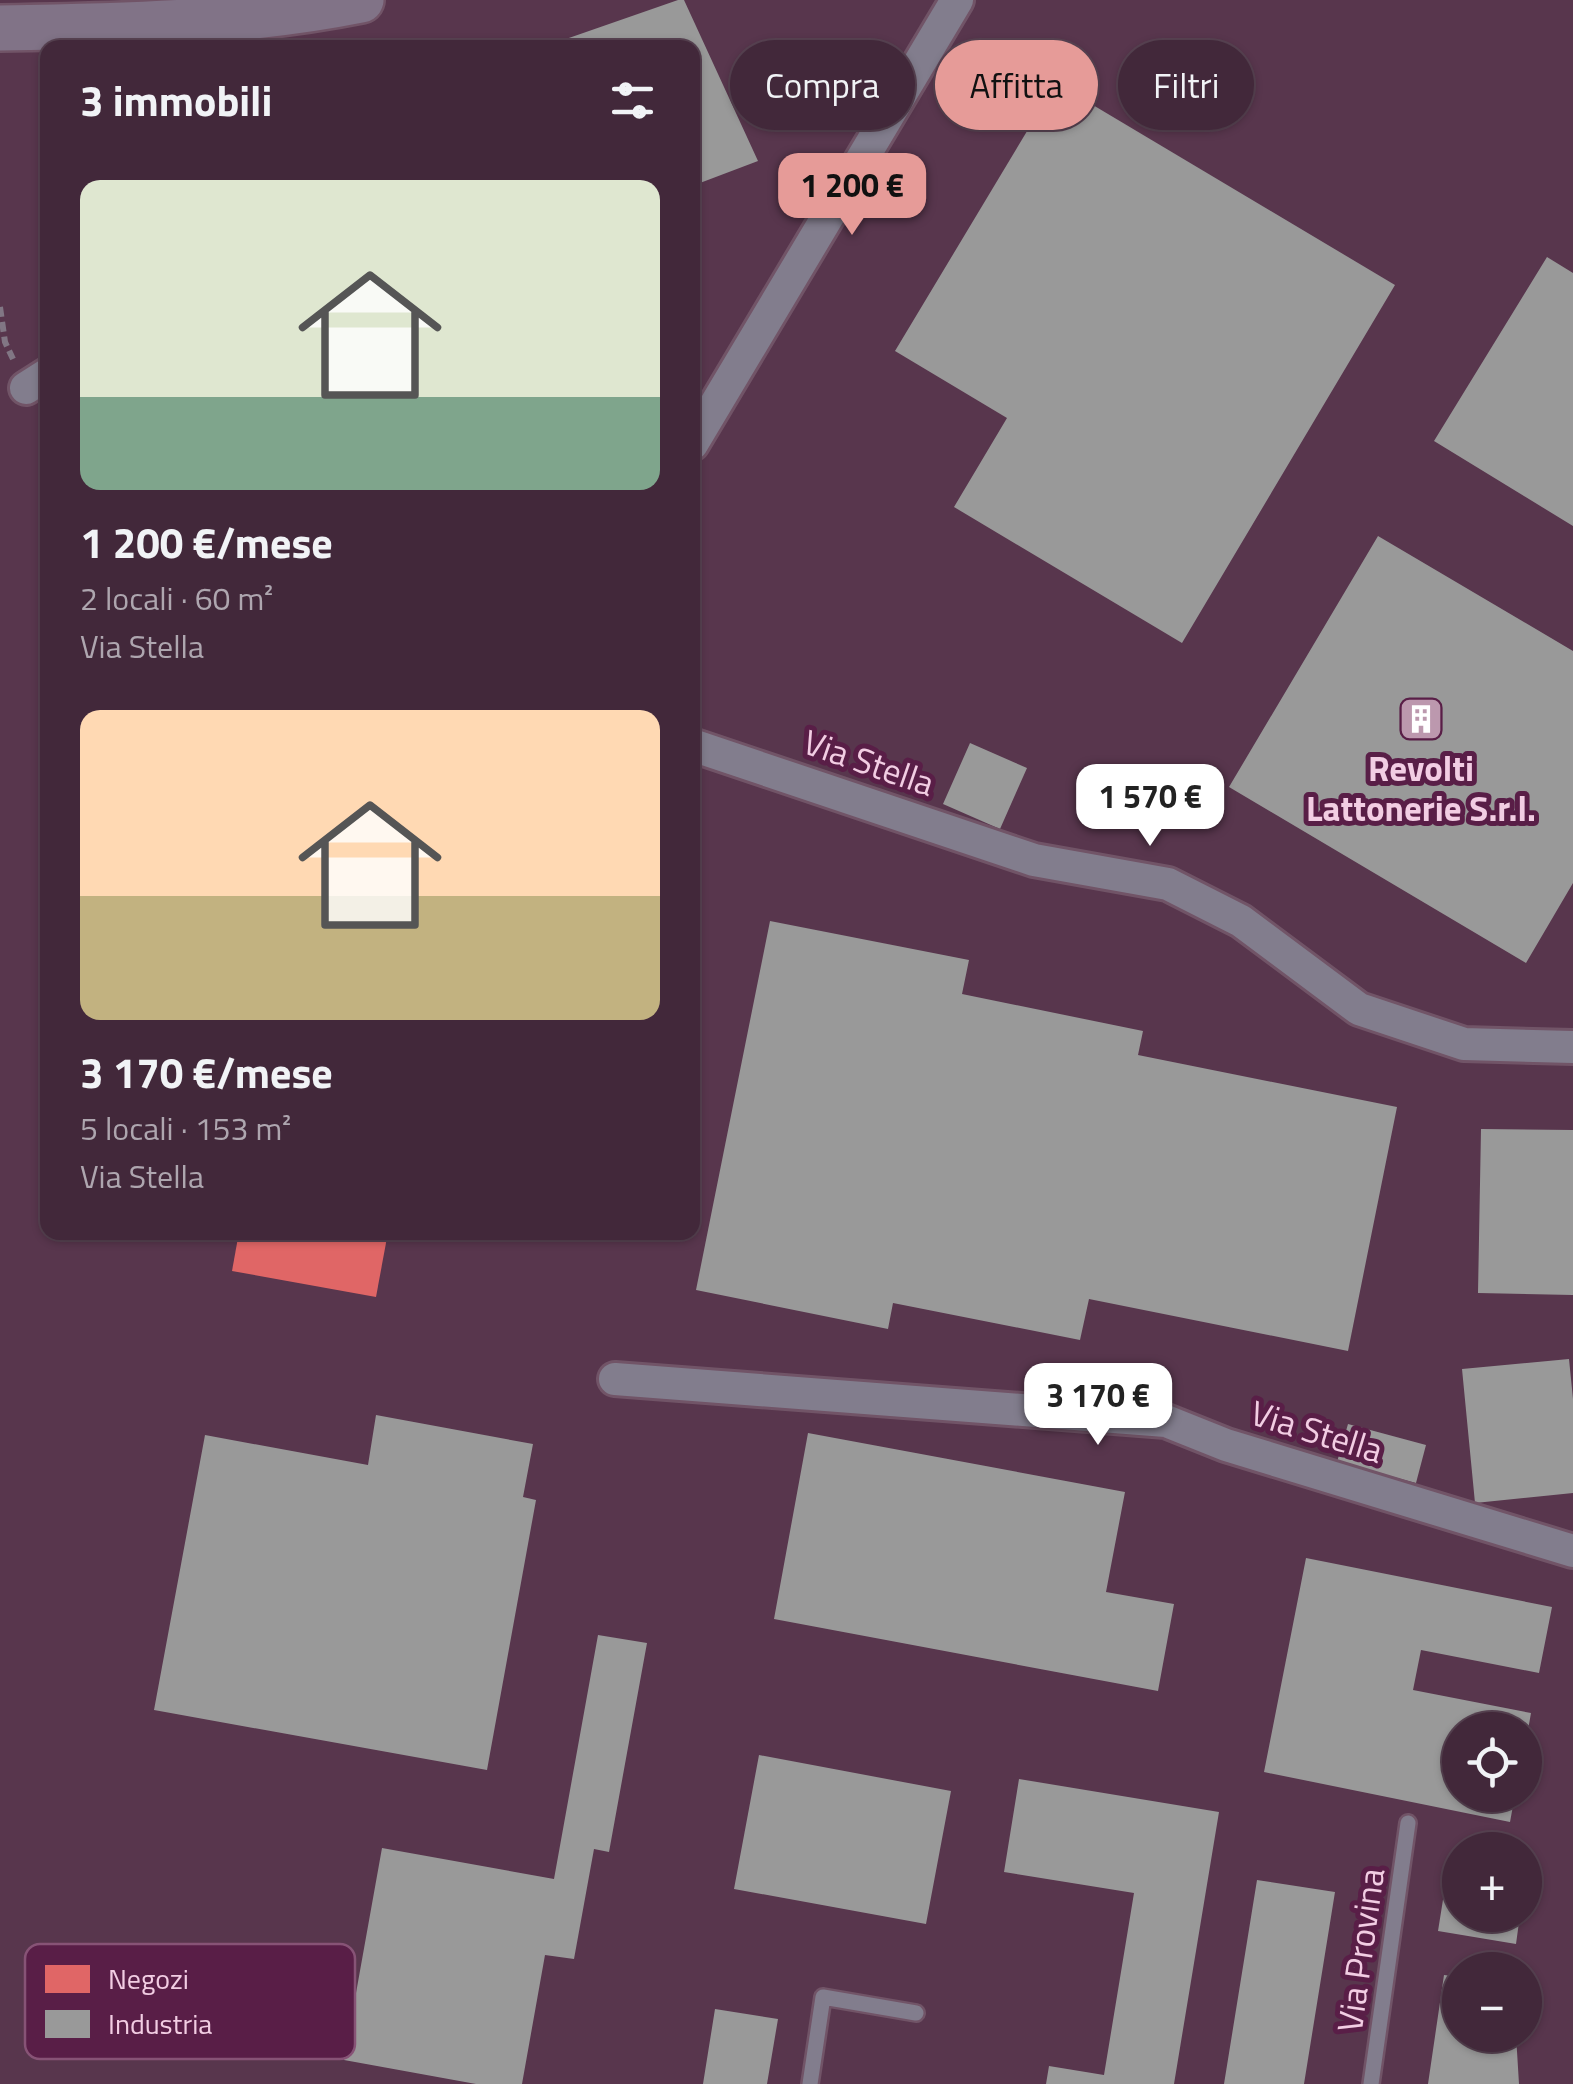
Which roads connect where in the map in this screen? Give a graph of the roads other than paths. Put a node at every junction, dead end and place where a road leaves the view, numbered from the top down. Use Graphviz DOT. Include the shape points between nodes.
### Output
graph roads {
  1 [pos="361,0"];
  2 [pos="957,0"];
  3 [pos="0,28"];
  4 [pos="700,431"];
  5 [pos="700,748"];
  6 [pos="1573,1047"];
  7 [pos="615,1379"];
  8 [pos="1573,1551"];
  9 [pos="1408,1824"];
  10 [pos="916,2012"];
  11 [pos="810,2084"];
  12 [pos="1371,2084"];
  1 -- 3 [label="main road" via="255,16"];
  2 -- 4 [label="street"];
  5 -- 6 [label="street, Via Stella" via="1034,860 1168,884 1240,921 1359,1009 1464,1044"];
  7 -- 8 [label="street, Via Stella" via="1166,1421 1226,1446"];
  9 -- 12 [label="lane, Via Provina"];
  10 -- 11 [label="lane" via="823,1997"];
}
